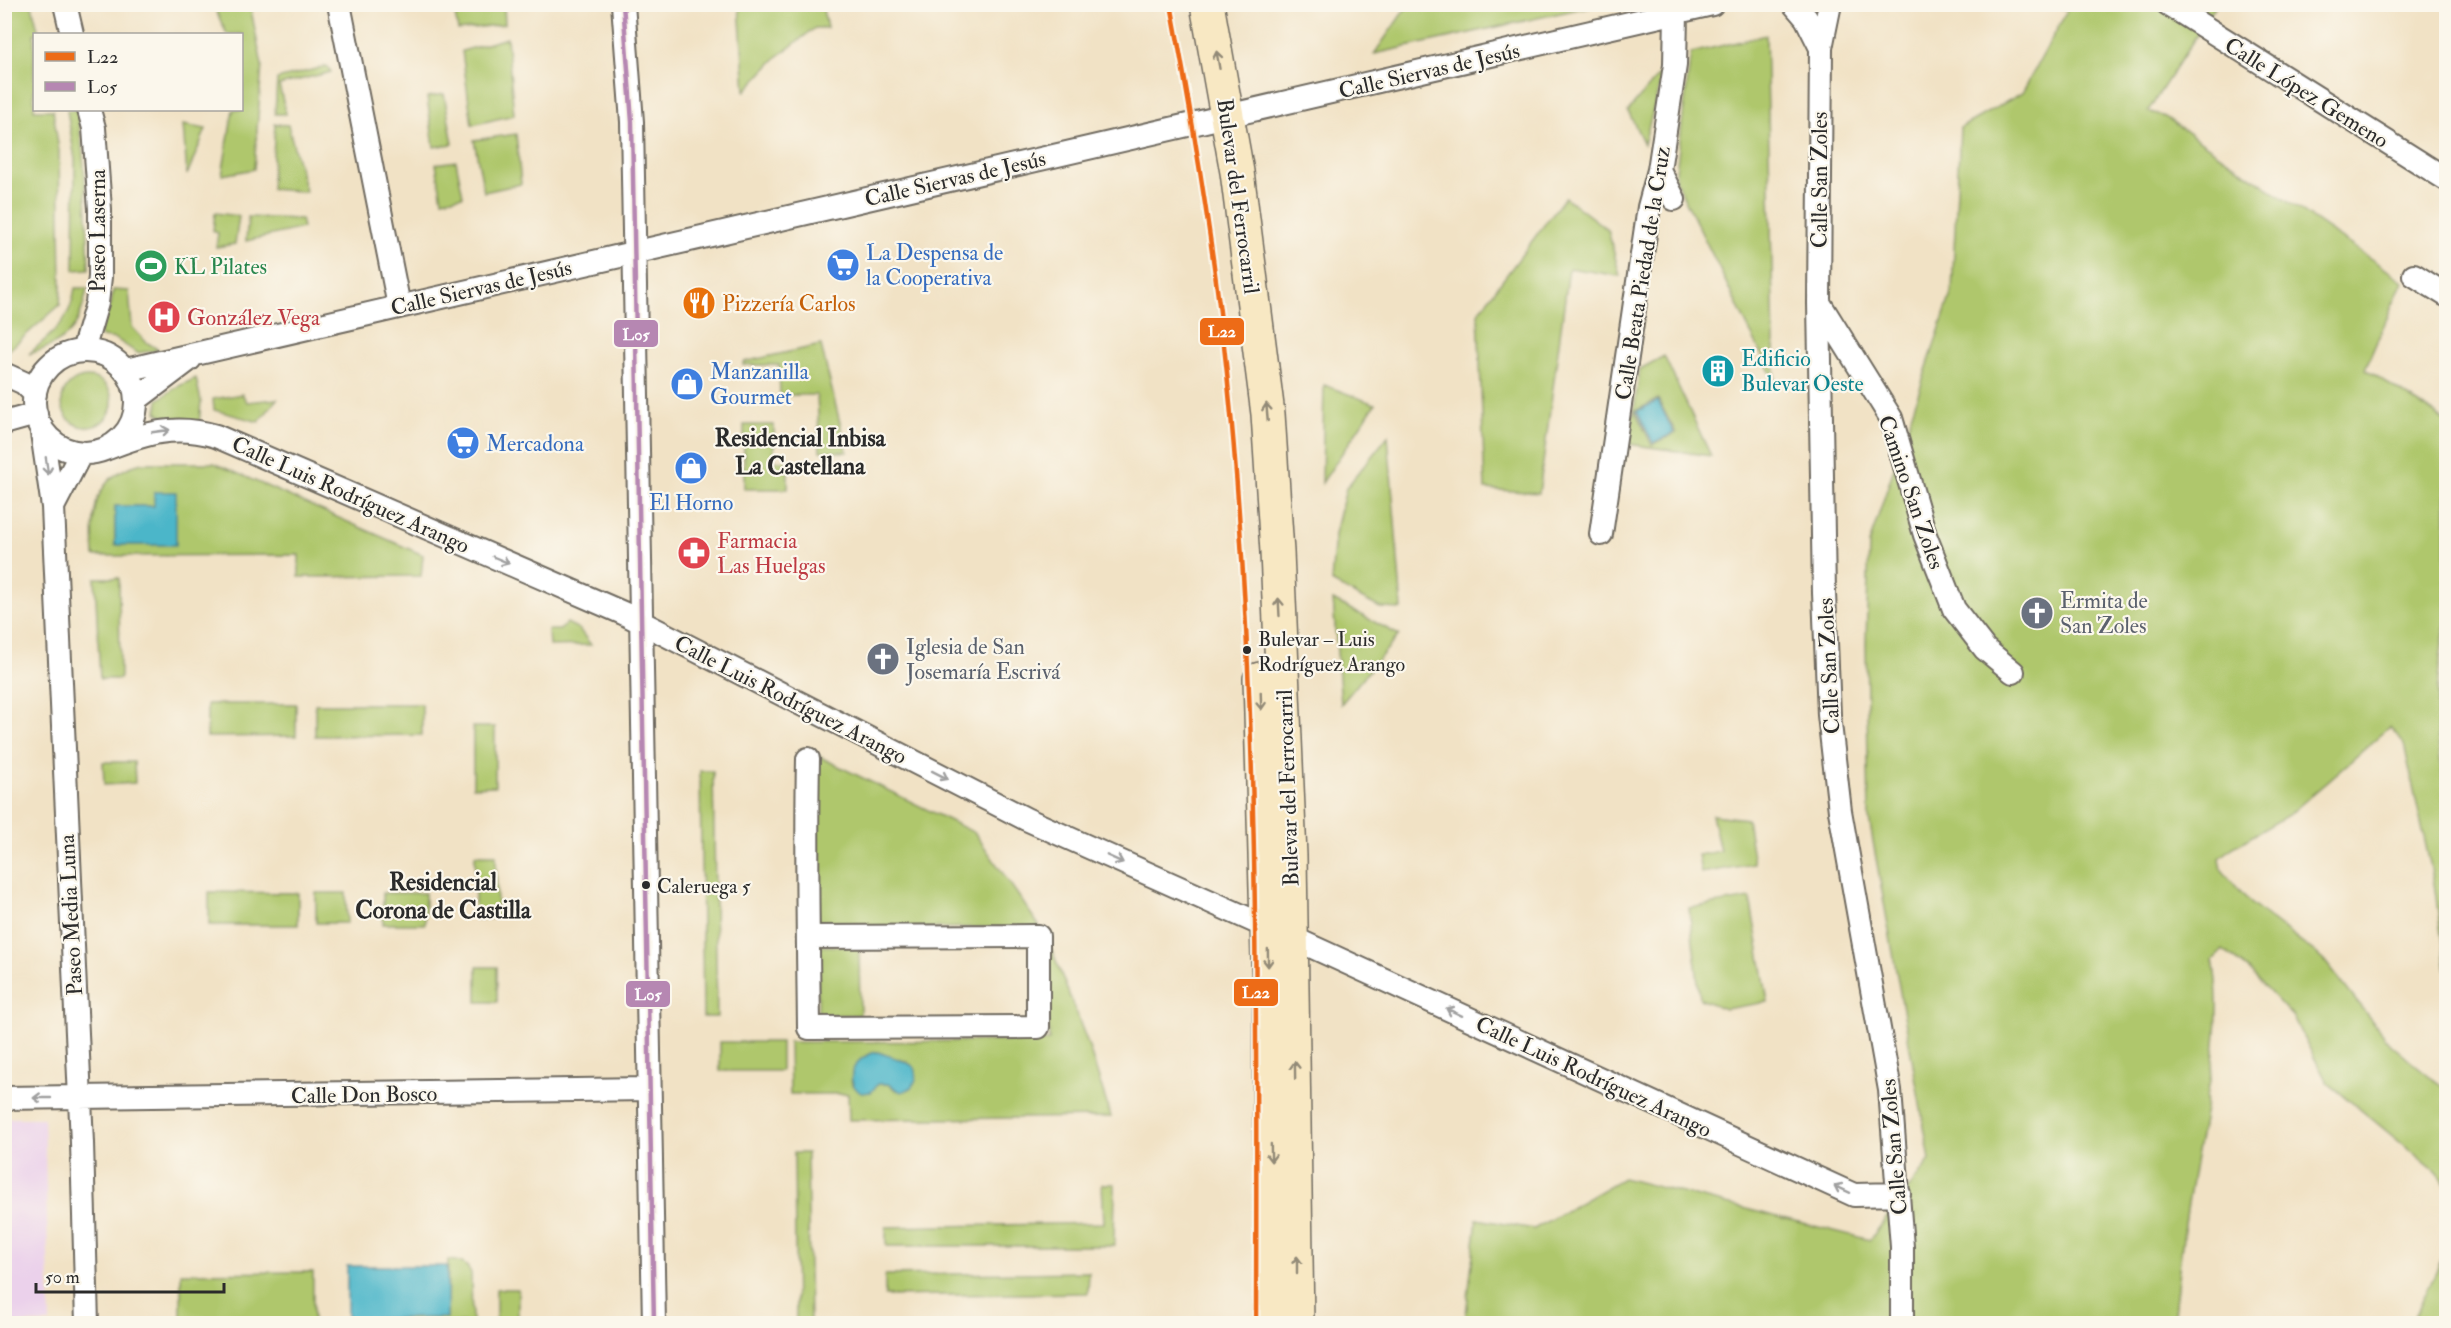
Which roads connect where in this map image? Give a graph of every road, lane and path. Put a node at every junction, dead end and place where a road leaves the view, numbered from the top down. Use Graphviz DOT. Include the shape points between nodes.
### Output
graph roads {
  1 [pos="65,4"];
  2 [pos="339,4"];
  3 [pos="623,4"];
  4 [pos="1185,4"];
  5 [pos="1207,4"];
  6 [pos="1712,4"];
  7 [pos="1794,4"];
  8 [pos="1830,4"];
  9 [pos="2168,4"];
  10 [pos="1676,12"];
  11 [pos="72,33"];
  12 [pos="1821,48"];
  13 [pos="89,111"];
  14 [pos="1217,118"];
  15 [pos="1659,170"];
  16 [pos="2446,179"];
  17 [pos="1674,199"];
  18 [pos="634,252"];
  19 [pos="2414,275"];
  20 [pos="2446,295"];
  21 [pos="1819,303"];
  22 [pos="399,306"];
  23 [pos="83,351"];
  24 [pos="198,352"];
  25 [pos="126,370"];
  26 [pos="4,374"];
  27 [pos="136,399"];
  28 [pos="37,411"];
  29 [pos="4,423"];
  30 [pos="108,448"];
  31 [pos="81,453"];
  32 [pos="53,507"];
  33 [pos="1601,534"];
  34 [pos="641,623"];
  35 [pos="2013,672"];
  36 [pos="808,759"];
  37 [pos="1280,932"];
  38 [pos="808,937"];
  39 [pos="649,1089"];
  40 [pos="4,1098"];
  41 [pos="79,1098"];
  42 [pos="1899,1194"];
  43 [pos="87,1323"];
  44 [pos="654,1323"];
  45 [pos="1271,1323"];
  46 [pos="1297,1323"];
  47 [pos="1902,1323"];
  1 -- 11 [label="street"];
  2 -- 22 [label="street"];
  3 -- 18 [label="street" via="632,122"];
  4 -- 14 [label="main road, Bulevar del Ferrocarril"];
  14 -- 5 [label="main road, Bulevar del Ferrocarril, one-way"];
  6 -- 10 [label="street, Calle Siervas de Jesús"];
  7 -- 12 [label="street"];
  8 -- 12 [label="street, Calle San Zoles"];
  9 -- 16 [label="street, Calle López Gemeno"];
  10 -- 14 [label="street, Calle Siervas de Jesús"];
  10 -- 15 [label="street, Calle Beata Piedad de la Cruz" via="1675,65"];
  12 -- 21 [label="street, Calle San Zoles"];
  13 -- 23 [label="street, Paseo Laserna" via="100,209 100,278"];
  14 -- 18 [label="street, Calle Siervas de Jesús"];
  14 -- 37 [label="main road, Bulevar del Ferrocarril" via="1251,266 1268,414 1277,564"];
  15 -- 17 [label="street"];
  15 -- 33 [label="street, Calle Beata Piedad de la Cruz" via="1649,207"];
  18 -- 22 [label="street, Calle Siervas de Jesús"];
  18 -- 34 [label="street"];
  19 -- 20 [label="street"];
  21 -- 35 [label="street, Camino San Zoles" via="1891,418 1925,535 1954,609 1985,649"];
  21 -- 42 [label="street, Calle San Zoles" via="1829,715 1840,811 1890,1090"];
  22 -- 24 [label="street, Calle Siervas de Jesús"];
  23 -- 25 [label="street" via="109,356"];
  23 -- 28 [label="street" via="60,357 49,366 40,378"];
  24 -- 25 [label="street, Calle Siervas de Jesús"];
  24 -- 27 [label="street, Calle Siervas de Jesús"];
  25 -- 27 [label="street"];
  26 -- 28 [label="street" via="24,383"];
  27 -- 30 [label="street" via="129,428"];
  28 -- 29 [label="street"];
  28 -- 31 [label="street" via="51,439"];
  28 -- 32 [label="street, Paseo Media Luna, one-way"];
  30 -- 31 [label="street"];
  30 -- 34 [label="street, Calle Luis Rodríguez Arango, one-way" via="143,434 174,430 216,436"];
  31 -- 32 [label="street, Paseo Media Luna"];
  32 -- 41 [label="street, Paseo Media Luna"];
  34 -- 37 [label="street, Calle Luis Rodríguez Arango, one-way" via="1026,819"];
  34 -- 39 [label="street"];
  36 -- 38 [label="street"];
  42 -- 37 [label="street, Calle Luis Rodríguez Arango, one-way" via="1854,1195"];
  37 -- 45 [label="main road, Bulevar del Ferrocarril, one-way"];
  46 -- 37 [label="main road, Bulevar del Ferrocarril, one-way"];
  38 -- 38 [label="street" via="809,1028 1038,1027 1038,936"];
  39 -- 41 [label="street, Calle Don Bosco"];
  39 -- 44 [label="street"];
  41 -- 40 [label="street, Calle Don Bosco, one-way"];
  41 -- 43 [label="street, Paseo Media Luna"];
  42 -- 47 [label="street, Calle San Zoles"];
}
